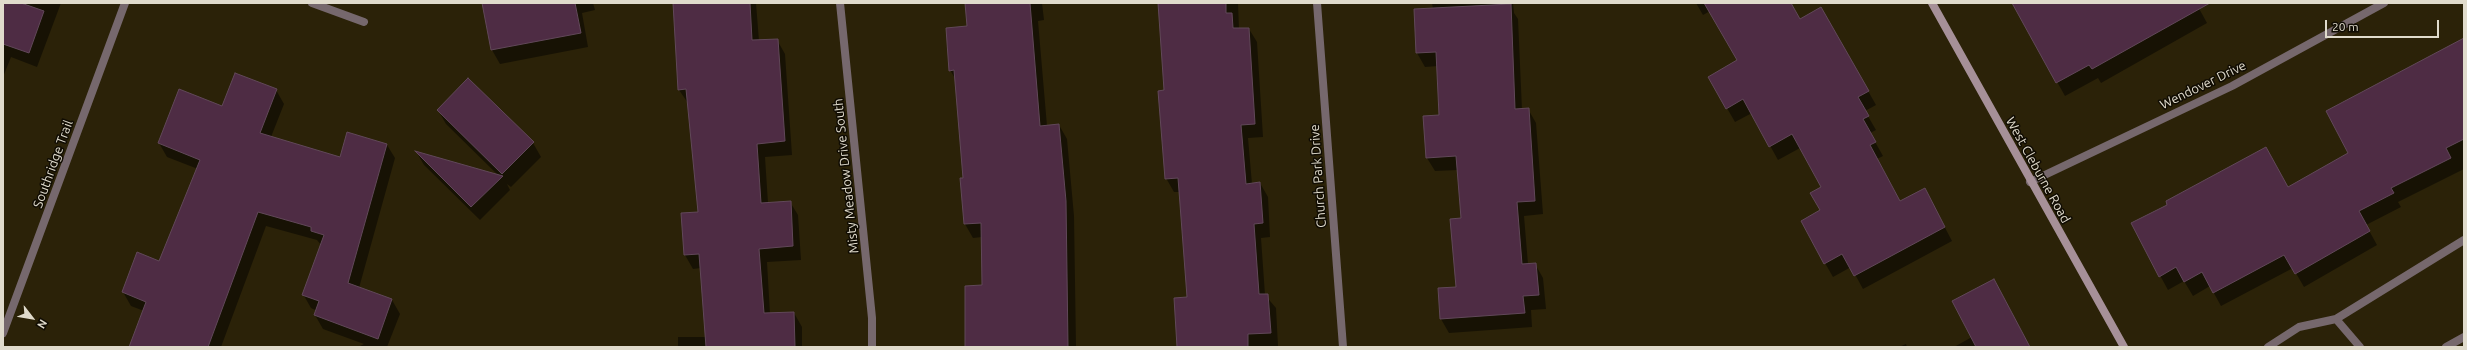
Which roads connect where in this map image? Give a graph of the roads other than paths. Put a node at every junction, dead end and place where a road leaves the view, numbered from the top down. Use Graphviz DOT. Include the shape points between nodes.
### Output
graph roads {
  1 [pos="125,3"];
  2 [pos="312,3"];
  3 [pos="840,3"];
  4 [pos="1317,3"];
  5 [pos="1932,3"];
  6 [pos="2384,3"];
  7 [pos="364,22"];
  8 [pos="2030,182"];
  9 [pos="2464,240"];
  10 [pos="2336,319"];
  11 [pos="3,333"];
  12 [pos="2464,337"];
  13 [pos="872,347"];
  14 [pos="1343,347"];
  15 [pos="2124,347"];
  16 [pos="2268,347"];
  17 [pos="2360,347"];
  18 [pos="2446,347"];
  1 -- 11 [label="street, Southridge Trail"];
  2 -- 7 [label="street"];
  3 -- 13 [label="street, Misty Meadow Drive South" via="872,318"];
  4 -- 14 [label="street, Church Park Drive"];
  5 -- 8 [label="street, West Cleburne Road"];
  6 -- 8 [label="street, Wendover Drive" via="2232,86"];
  8 -- 15 [label="street, West Cleburne Road"];
  9 -- 10 [label="street"];
  10 -- 16 [label="street" via="2300,327"];
  10 -- 17 [label="street"];
  12 -- 18 [label="street"];
}
